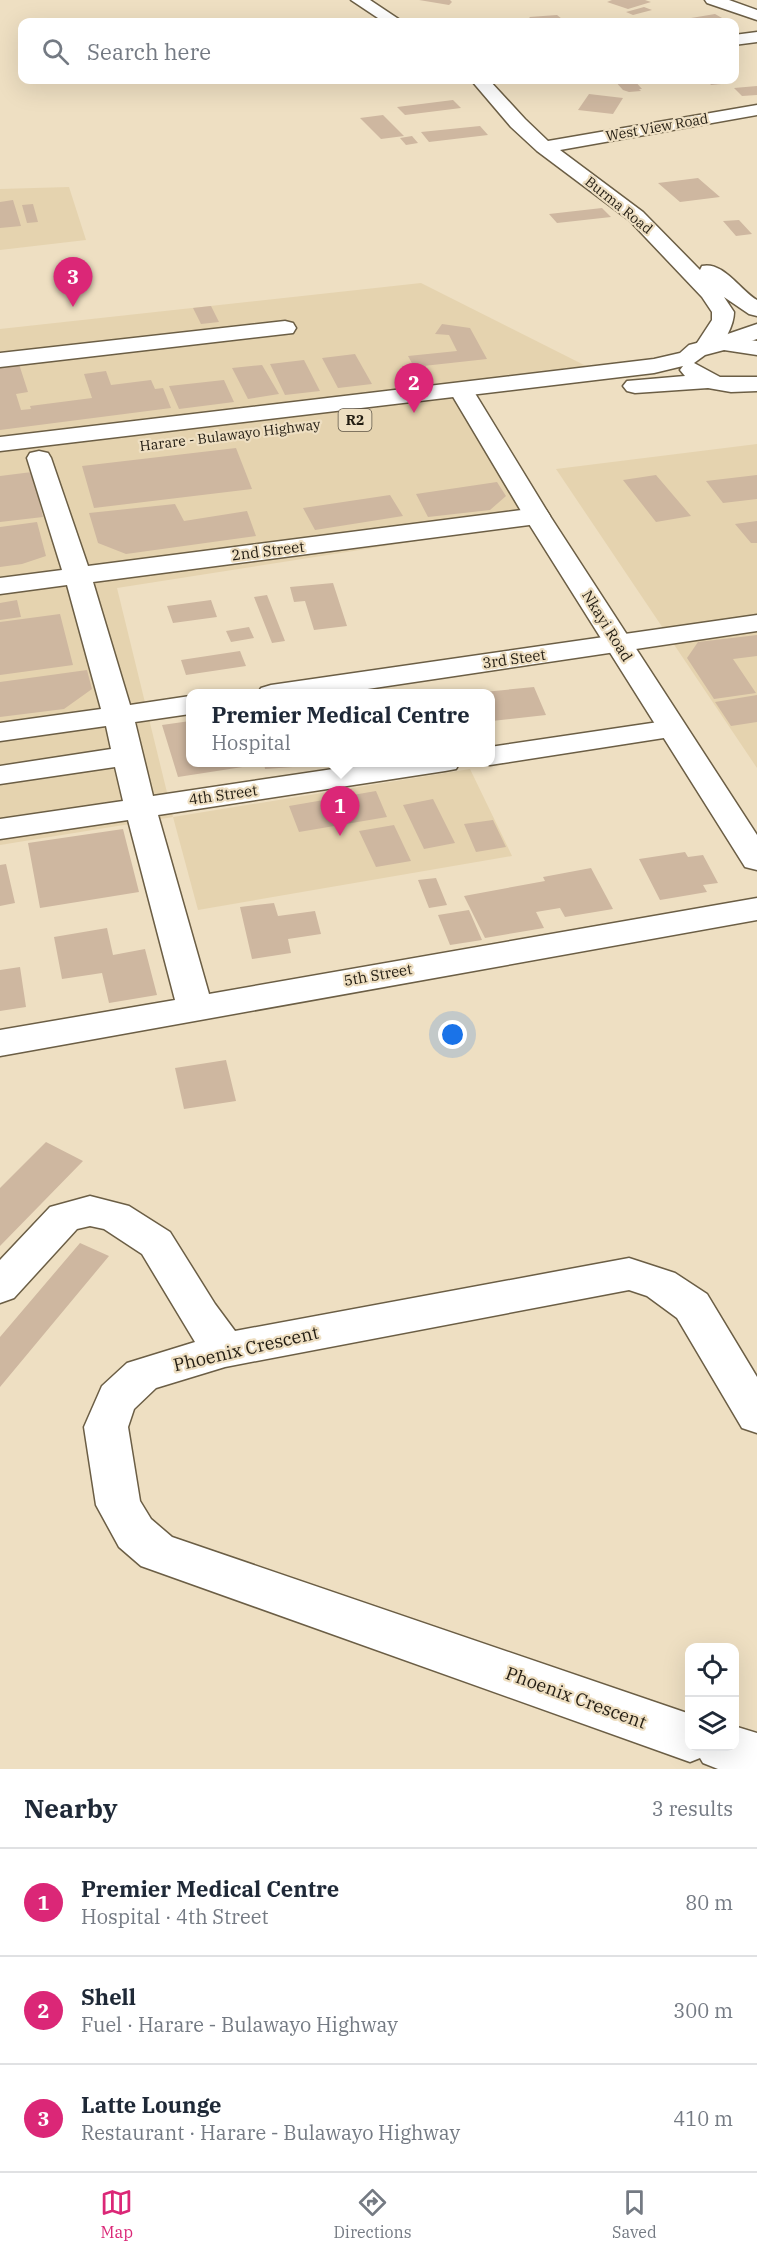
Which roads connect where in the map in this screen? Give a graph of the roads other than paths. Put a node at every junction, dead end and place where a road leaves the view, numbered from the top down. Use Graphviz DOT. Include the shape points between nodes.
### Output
graph roads {
  1 [pos="359,0"];
  2 [pos="713,0"];
  3 [pos="757,15"];
  4 [pos="388,18"];
  5 [pos="757,36"];
  6 [pos="739,39"];
  7 [pos="492,84"];
  8 [pos="757,110"];
  9 [pos="546,143"];
  10 [pos="757,309"];
  11 [pos="285,328"];
  12 [pos="757,331"];
  13 [pos="757,348"];
  14 [pos="706,349"];
  15 [pos="0,360"];
  16 [pos="718,383"];
  17 [pos="757,384"];
  18 [pos="465,398"];
  19 [pos="757,400"];
  20 [pos="291,419"];
  21 [pos="0,444"];
  22 [pos="39,458"];
  23 [pos="0,462"];
  24 [pos="537,516"];
  25 [pos="78,576"];
  26 [pos="0,586"];
  27 [pos="757,623"];
  28 [pos="618,644"];
  29 [pos="299,689"];
  30 [pos="186,706"];
  31 [pos="118,715"];
  32 [pos="672,729"];
  33 [pos="0,732"];
  34 [pos="495,755"];
  35 [pos="128,756"];
  36 [pos="412,767"];
  37 [pos="0,775"];
  38 [pos="140,807"];
  39 [pos="0,829"];
  40 [pos="757,860"];
  41 [pos="757,909"];
  42 [pos="195,1007"];
  43 [pos="0,1043"];
  44 [pos="0,1287"];
  45 [pos="225,1350"];
  46 [pos="757,1415"];
  47 [pos="685,1736"];
  48 [pos="737,1751"];
  49 [pos="757,1757"];
  1 -- 4 [label="main road"];
  2 -- 3 [label="main road"];
  5 -- 6 [label="main road"];
  7 -- 9 [label="main road, Burma Road" via="518,123"];
  8 -- 9 [label="main road, West View Road"];
  9 -- 10 [label="main road" via="645,207 730,291"];
  9 -- 14 [label="main road, Burma Road" via="636,216 711,293 723,312 723,320"];
  11 -- 15 [label="main road"];
  12 -- 14 [label="main road"];
  13 -- 14 [label="main road, Harare - Bulawayo Highway / R2"];
  14 -- 16 [label="main road, R2" via="689,367 697,375"];
  14 -- 18 [label="main road, Harare - Bulawayo Highway / R2" via="654,366"];
  16 -- 17 [label="main road, Harare - Bulawayo Highway / R2"];
  16 -- 18 [label="main road, Harare - Bulawayo Highway / R2"];
  16 -- 19 [label="main road, R2"];
  18 -- 20 [label="main road, Harare - Bulawayo Highway / R2"];
  18 -- 24 [label="main road, Nkayi Road"];
  20 -- 21 [label="main road, Harare - Bulawayo Highway / R2"];
  20 -- 22 [label="main road, Harare - Bulawayo Highway / R2"];
  22 -- 23 [label="main road, Harare - Bulawayo Highway / R2"];
  22 -- 25 [label="main road"];
  24 -- 25 [label="main road, 2nd Street"];
  24 -- 28 [label="main road, Nkayi Road"];
  25 -- 26 [label="main road, 2nd Street"];
  25 -- 31 [label="main road"];
  27 -- 28 [label="main road, 3rd Steet"];
  28 -- 29 [label="main road, 3rd Steet"];
  28 -- 32 [label="main road, Nkayi Road"];
  30 -- 31 [label="main road"];
  31 -- 33 [label="main road"];
  31 -- 35 [label="main road"];
  32 -- 34 [label="main road"];
  32 -- 40 [label="main road, Nkayi Road"];
  35 -- 37 [label="main road"];
  35 -- 38 [label="main road"];
  36 -- 38 [label="main road, 4th Street"];
  38 -- 39 [label="main road, 4th Street"];
  38 -- 42 [label="main road"];
  41 -- 42 [label="main road, 5th Street"];
  42 -- 43 [label="main road, 5th Street"];
  44 -- 45 [label="main road" via="64,1218 90,1211 115,1217 156,1243"];
  45 -- 46 [label="main road, Phoenix Crescent" via="629,1274 662,1284 692,1306"];
  45 -- 47 [label="main road, Phoenix Crescent" via="142,1375 117,1399 106,1427 118,1505 135,1533 157,1552"];
  48 -- 49 [label="main road"];
}
